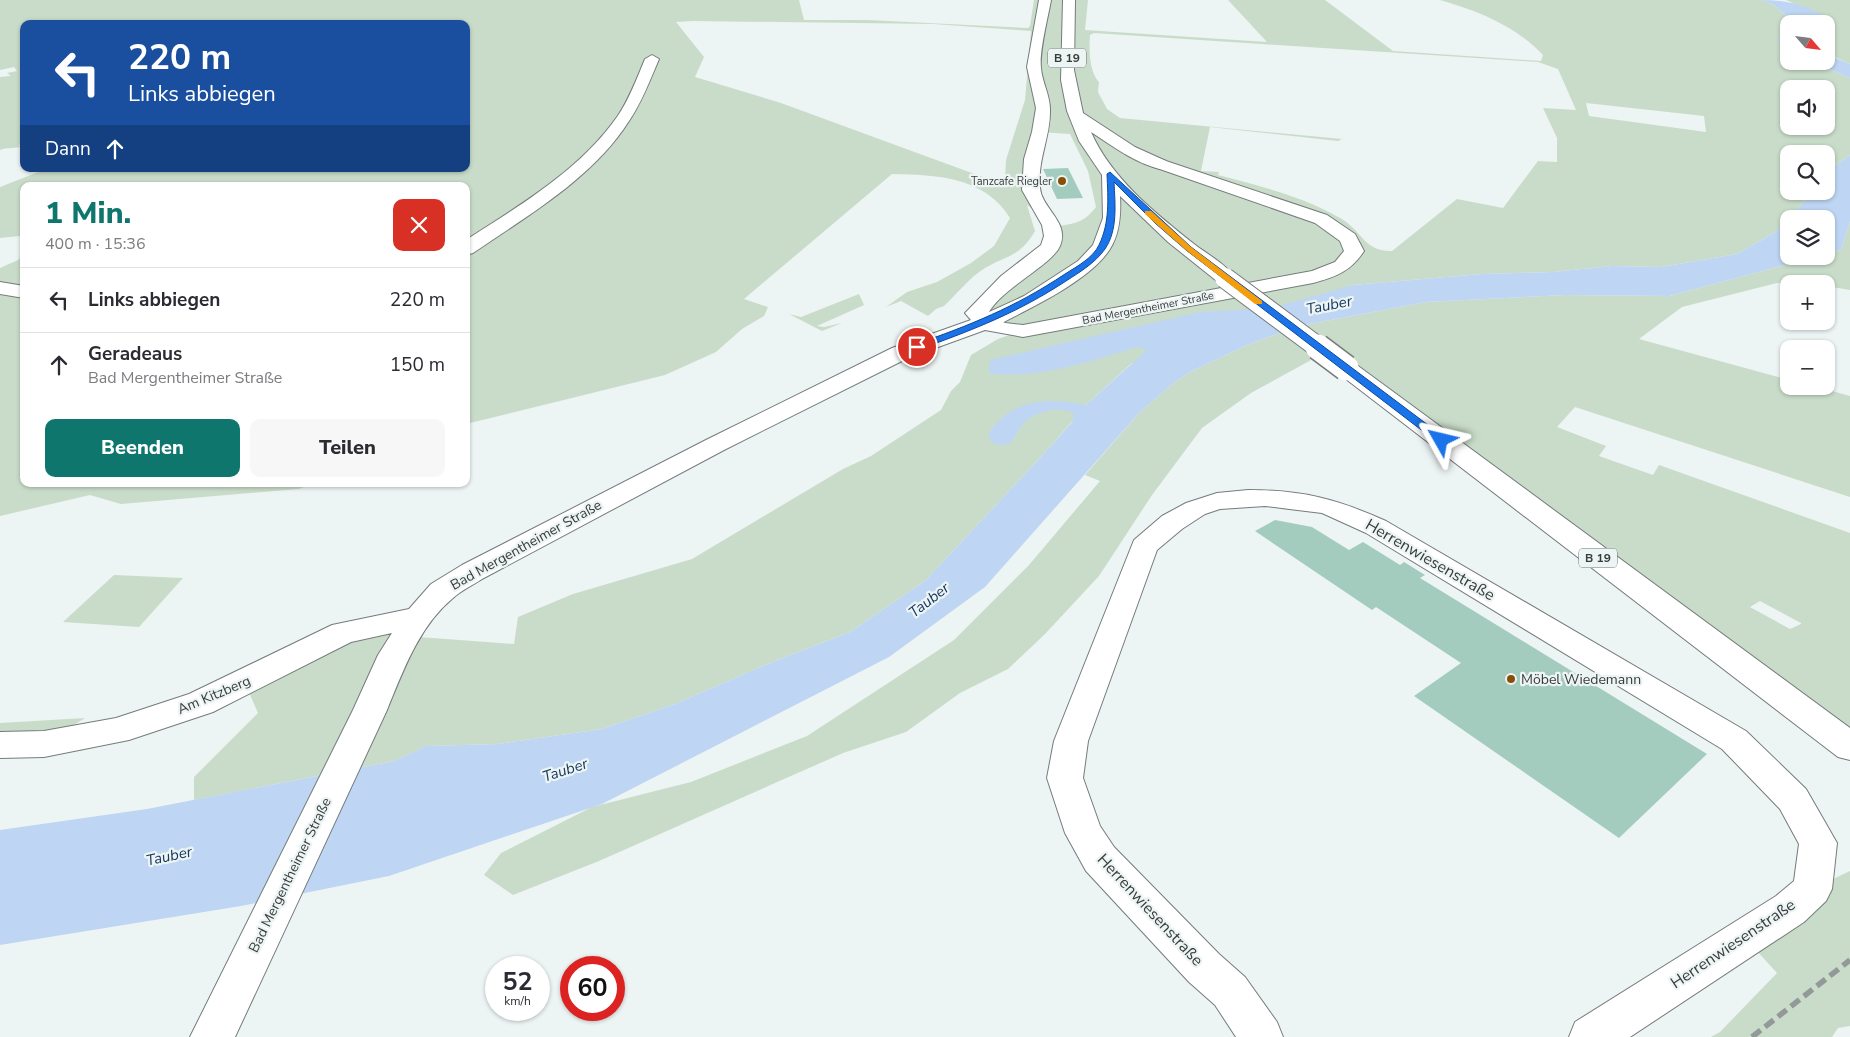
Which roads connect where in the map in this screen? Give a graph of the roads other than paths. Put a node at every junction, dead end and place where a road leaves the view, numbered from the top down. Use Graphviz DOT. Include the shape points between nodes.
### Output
graph roads {
  1 [pos="1045,0"];
  2 [pos="1069,0"];
  3 [pos="652,60"];
  4 [pos="1075,114"];
  5 [pos="1110,174"];
  6 [pos="470,246"];
  7 [pos="0,288"];
  8 [pos="20,291"];
  9 [pos="984,323"];
  10 [pos="419,617"];
  11 [pos="0,744"];
  12 [pos="1850,747"];
  13 [pos="212,1037"];
  14 [pos="1262,1037"];
  15 [pos="1591,1037"];
  1 -- 9 [label="street" via="1034,67 1043,108 1032,159 1031,190 1051,225 1053,236 1050,247 979,307 976,313"];
  2 -- 4 [label="street, B 19" via="1068,82"];
  3 -- 6 [label="street" via="622,120 599,147 570,174"];
  4 -- 5 [label="street, B 19" via="1086,138"];
  4 -- 9 [label="street, Bad Mergentheimer Straße" via="1128,150 1160,164 1321,219 1348,238 1354,251 1350,260 1341,267 1283,283 1023,331 1005,330"];
  5 -- 9 [label="street" via="1112,218 1102,248 1085,265 1031,300"];
  5 -- 12 [label="street, B 19, bridge" via="1158,222 1225,278"];
  7 -- 8 [label="street"];
  9 -- 10 [label="street, Bad Mergentheimer Straße" via="900,353 553,528 442,591"];
  10 -- 11 [label="street, Am Kitzberg" via="344,633 201,703 117,730 44,744"];
  10 -- 13 [label="street, Bad Mergentheimer Straße" via="394,655"];
  14 -- 15 [label="street, Herrenwiesenstraße" via="1230,991 1100,859 1084,833 1065,778 1071,741 1144,546 1168,524 1204,504 1241,499 1278,499 1327,506 1376,527 1734,740 1793,799 1818,843 1812,889 1790,908"];
}
